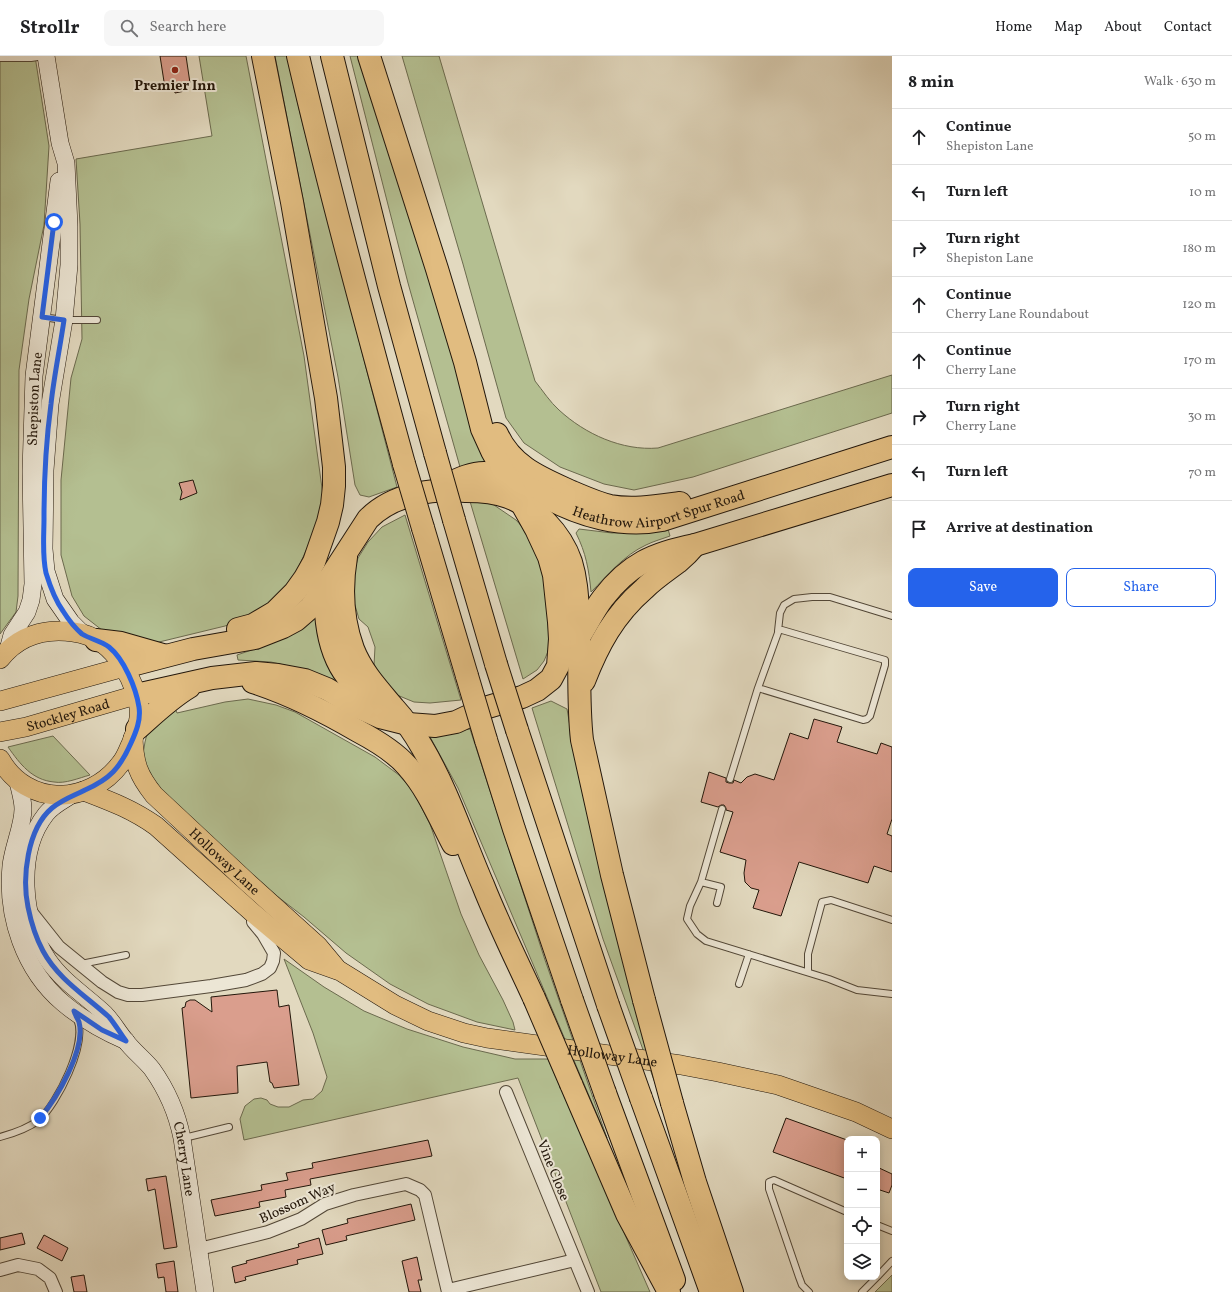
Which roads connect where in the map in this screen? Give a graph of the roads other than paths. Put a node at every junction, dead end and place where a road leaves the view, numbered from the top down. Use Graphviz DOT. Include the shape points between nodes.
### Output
graph roads {
  1 [pos="45,56"];
  2 [pos="263,56"];
  3 [pos="298,56"];
  4 [pos="332,56"];
  5 [pos="369,56"];
  6 [pos="0,58"];
  7 [pos="60,143"];
  8 [pos="42,317"];
  9 [pos="64,320"];
  10 [pos="97,320"];
  11 [pos="465,362"];
  12 [pos="326,398"];
  13 [pos="892,447"];
  14 [pos="507,479"];
  15 [pos="892,485"];
  16 [pos="757,490"];
  17 [pos="429,492"];
  18 [pos="521,502"];
  19 [pos="695,545"];
  20 [pos="347,551"];
  21 [pos="324,587"];
  22 [pos="892,616"];
  23 [pos="778,631"];
  24 [pos="580,635"];
  25 [pos="90,637"];
  26 [pos="193,649"];
  27 [pos="4,655"];
  28 [pos="164,656"];
  29 [pos="892,658"];
  30 [pos="885,660"];
  31 [pos="558,666"];
  32 [pos="124,667"];
  33 [pos="235,675"];
  34 [pos="202,680"];
  35 [pos="758,688"];
  36 [pos="580,690"];
  37 [pos="136,695"];
  38 [pos="0,702"];
  39 [pos="394,707"];
  40 [pos="488,707"];
  41 [pos="408,724"];
  42 [pos="0,732"];
  43 [pos="135,733"];
  44 [pos="0,759"];
  45 [pos="10,777"];
  46 [pos="730,779"];
  47 [pos="78,793"];
  48 [pos="722,809"];
  49 [pos="212,876"];
  50 [pos="701,882"];
  51 [pos="483,886"];
  52 [pos="717,903"];
  53 [pos="28,908"];
  54 [pos="892,920"];
  55 [pos="749,954"];
  56 [pos="126,955"];
  57 [pos="81,964"];
  58 [pos="340,971"];
  59 [pos="808,972"];
  60 [pos="739,984"];
  61 [pos="892,994"];
  62 [pos="74,1011"];
  63 [pos="126,1041"];
  64 [pos="506,1092"];
  65 [pos="229,1127"];
  66 [pos="892,1129"];
  67 [pos="0,1137"];
  68 [pos="182,1138"];
  69 [pos="844,1211"];
  70 [pos="880,1226"];
  71 [pos="892,1231"];
  72 [pos="199,1249"];
  73 [pos="575,1260"];
  74 [pos="892,1261"];
  75 [pos="0,1270"];
  76 [pos="880,1274"];
  77 [pos="874,1280"];
  78 [pos="448,1291"];
  79 [pos="56,1292"];
  80 [pos="206,1292"];
  81 [pos="588,1292"];
  82 [pos="669,1292"];
  83 [pos="679,1292"];
  84 [pos="711,1292"];
  85 [pos="732,1292"];
  86 [pos="809,1292"];
  87 [pos="862,1292"];
  1 -- 6 [label="lane"];
  1 -- 7 [label="street, Shepiston Lane"];
  2 -- 12 [label="highway" via="292,202"];
  3 -- 83 [label="highway, bridge" via="361,309 486,740 572,1000"];
  4 -- 84 [label="highway, bridge" via="389,286 496,664 608,1005"];
  5 -- 11 [label="highway"];
  7 -- 8 [label="street, Shepiston Lane" via="58,190"];
  7 -- 9 [label="street, Shepiston Lane" via="66,164 69,226 69,266"];
  8 -- 9 [label="lane"];
  8 -- 27 [label="street, Shepiston Lane" via="34,376 31,471 33,584 31,600"];
  9 -- 10 [label="lane"];
  9 -- 25 [label="street, Shepiston Lane" via="50,404 45,470 44,550 46,571 56,600 71,622"];
  11 -- 14 [label="highway" via="482,429"];
  11 -- 16 [label="highway" via="504,448 530,472 593,501 610,506 660,506"];
  12 -- 21 [label="highway" via="342,441 347,474 342,518"];
  12 -- 26 [label="highway" via="334,486 328,522 314,562 295,592 275,612 252,625 214,637"];
  13 -- 16 [label="highway, Heathrow Airport Spur Road"];
  14 -- 16 [label="highway, Heathrow Airport Spur Road" via="582,513 626,522 650,523"];
  14 -- 17 [label="highway, Heathrow Airport Spur Road" via="489,474 474,474"];
  14 -- 18 [label="highway"];
  15 -- 19 [label="highway"];
  17 -- 18 [label="highway" via="464,490 507,496"];
  17 -- 20 [label="highway" via="398,500 375,512 361,527"];
  18 -- 24 [label="highway" via="550,526 566,550 577,591"];
  18 -- 31 [label="highway" via="544,543 554,575 560,639"];
  19 -- 24 [label="highway" via="655,555 626,573 603,598"];
  19 -- 36 [label="highway" via="643,589 622,612 598,646"];
  20 -- 21 [label="highway"];
  20 -- 39 [label="highway" via="343,577 344,606 350,640 368,676"];
  21 -- 26 [label="highway" via="310,607 296,620 283,627 248,639"];
  21 -- 39 [label="highway" via="328,626 337,661 362,692"];
  22 -- 23 [label="lane" via="830,597 794,599 784,605 780,613"];
  23 -- 30 [label="lane" via="782,630"];
  23 -- 35 [label="lane"];
  24 -- 31 [label="highway"];
  24 -- 36 [label="highway"];
  25 -- 27 [label="main road" via="55,630 39,632 20,640"];
  25 -- 28 [label="highway"];
  25 -- 32 [label="main road" via="112,650"];
  26 -- 28 [label="highway"];
  28 -- 32 [label="highway"];
  29 -- 30 [label="lane"];
  30 -- 35 [label="lane" via="870,716 863,720"];
  31 -- 40 [label="highway" via="551,679 536,690"];
  32 -- 37 [label="main road"];
  32 -- 38 [label="main road"];
  33 -- 34 [label="highway"];
  33 -- 41 [label="highway" via="256,673 305,680 380,717"];
  33 -- 51 [label="highway" via="307,703 373,739 396,756 420,783 458,854"];
  34 -- 37 [label="highway"];
  34 -- 43 [label="highway" via="177,694"];
  35 -- 46 [label="lane"];
  36 -- 85 [label="highway, bridge" via="580,721 585,757 612,875 672,1103"];
  37 -- 42 [label="main road, Stockley Road" via="26,727"];
  37 -- 43 [label="main road" via="139,718"];
  39 -- 40 [label="highway" via="432,712"];
  39 -- 41 [label="highway"];
  40 -- 41 [label="highway" via="442,726"];
  41 -- 51 [label="highway" via="442,784"];
  43 -- 47 [label="main road" via="122,762 115,770 98,784"];
  43 -- 58 [label="main road, Holloway Lane" via="134,753 137,766 144,782 154,794 318,946"];
  44 -- 45 [label="main road"];
  45 -- 47 [label="main road" via="44,793"];
  45 -- 62 [label="street, Cherry Lane" via="23,809 10,875 15,922 26,954 39,976 56,996"];
  47 -- 49 [label="main road, Holloway Lane" via="123,806 139,814"];
  47 -- 53 [label="street, Cherry Lane" via="51,809 36,828 28,865"];
  48 -- 50 [label="lane"];
  49 -- 57 [label="street" via="269,942 274,953 273,961 270,968 262,974 246,980 128,995 102,982"];
  49 -- 58 [label="main road, Holloway Lane" via="309,960"];
  50 -- 52 [label="lane" via="721,887"];
  50 -- 55 [label="lane" via="690,906 687,920 696,934 706,941"];
  51 -- 82 [label="highway, bridge" via="627,1214"];
  53 -- 57 [label="street" via="59,947"];
  53 -- 63 [label="street, Cherry Lane" via="34,930 49,960 68,983 111,1019"];
  54 -- 59 [label="lane" via="832,900 822,902 808,954"];
  55 -- 59 [label="lane"];
  55 -- 60 [label="lane"];
  56 -- 57 [label="lane"];
  58 -- 66 [label="main road, Holloway Lane" via="362,986 428,1021 464,1033 510,1042 681,1065 741,1077 785,1088 856,1112"];
  59 -- 61 [label="lane" via="857,990"];
  62 -- 63 [label="street, Cherry Lane" via="102,1030"];
  62 -- 67 [label="lane" via="79,1023 77,1050 72,1067 57,1095 40,1118 27,1129"];
  63 -- 68 [label="street, Cherry Lane" via="152,1069 161,1083 178,1120"];
  64 -- 73 [label="street, Vine Close"];
  65 -- 68 [label="lane"];
  68 -- 72 [label="street, Cherry Lane"];
  69 -- 86 [label="lane" via="774,1180 769,1182 769,1189 799,1277"];
  70 -- 71 [label="lane"];
  72 -- 78 [label="street, Blossom Way" via="268,1232 301,1219 337,1199 406,1184 425,1195"];
  72 -- 80 [label="street, Cherry Lane"];
  73 -- 78 [label="street"];
  73 -- 81 [label="street, Vine Close"];
  74 -- 76 [label="lane"];
  75 -- 79 [label="street" via="18,1265 38,1269 50,1278"];
  77 -- 87 [label="lane"];
}
